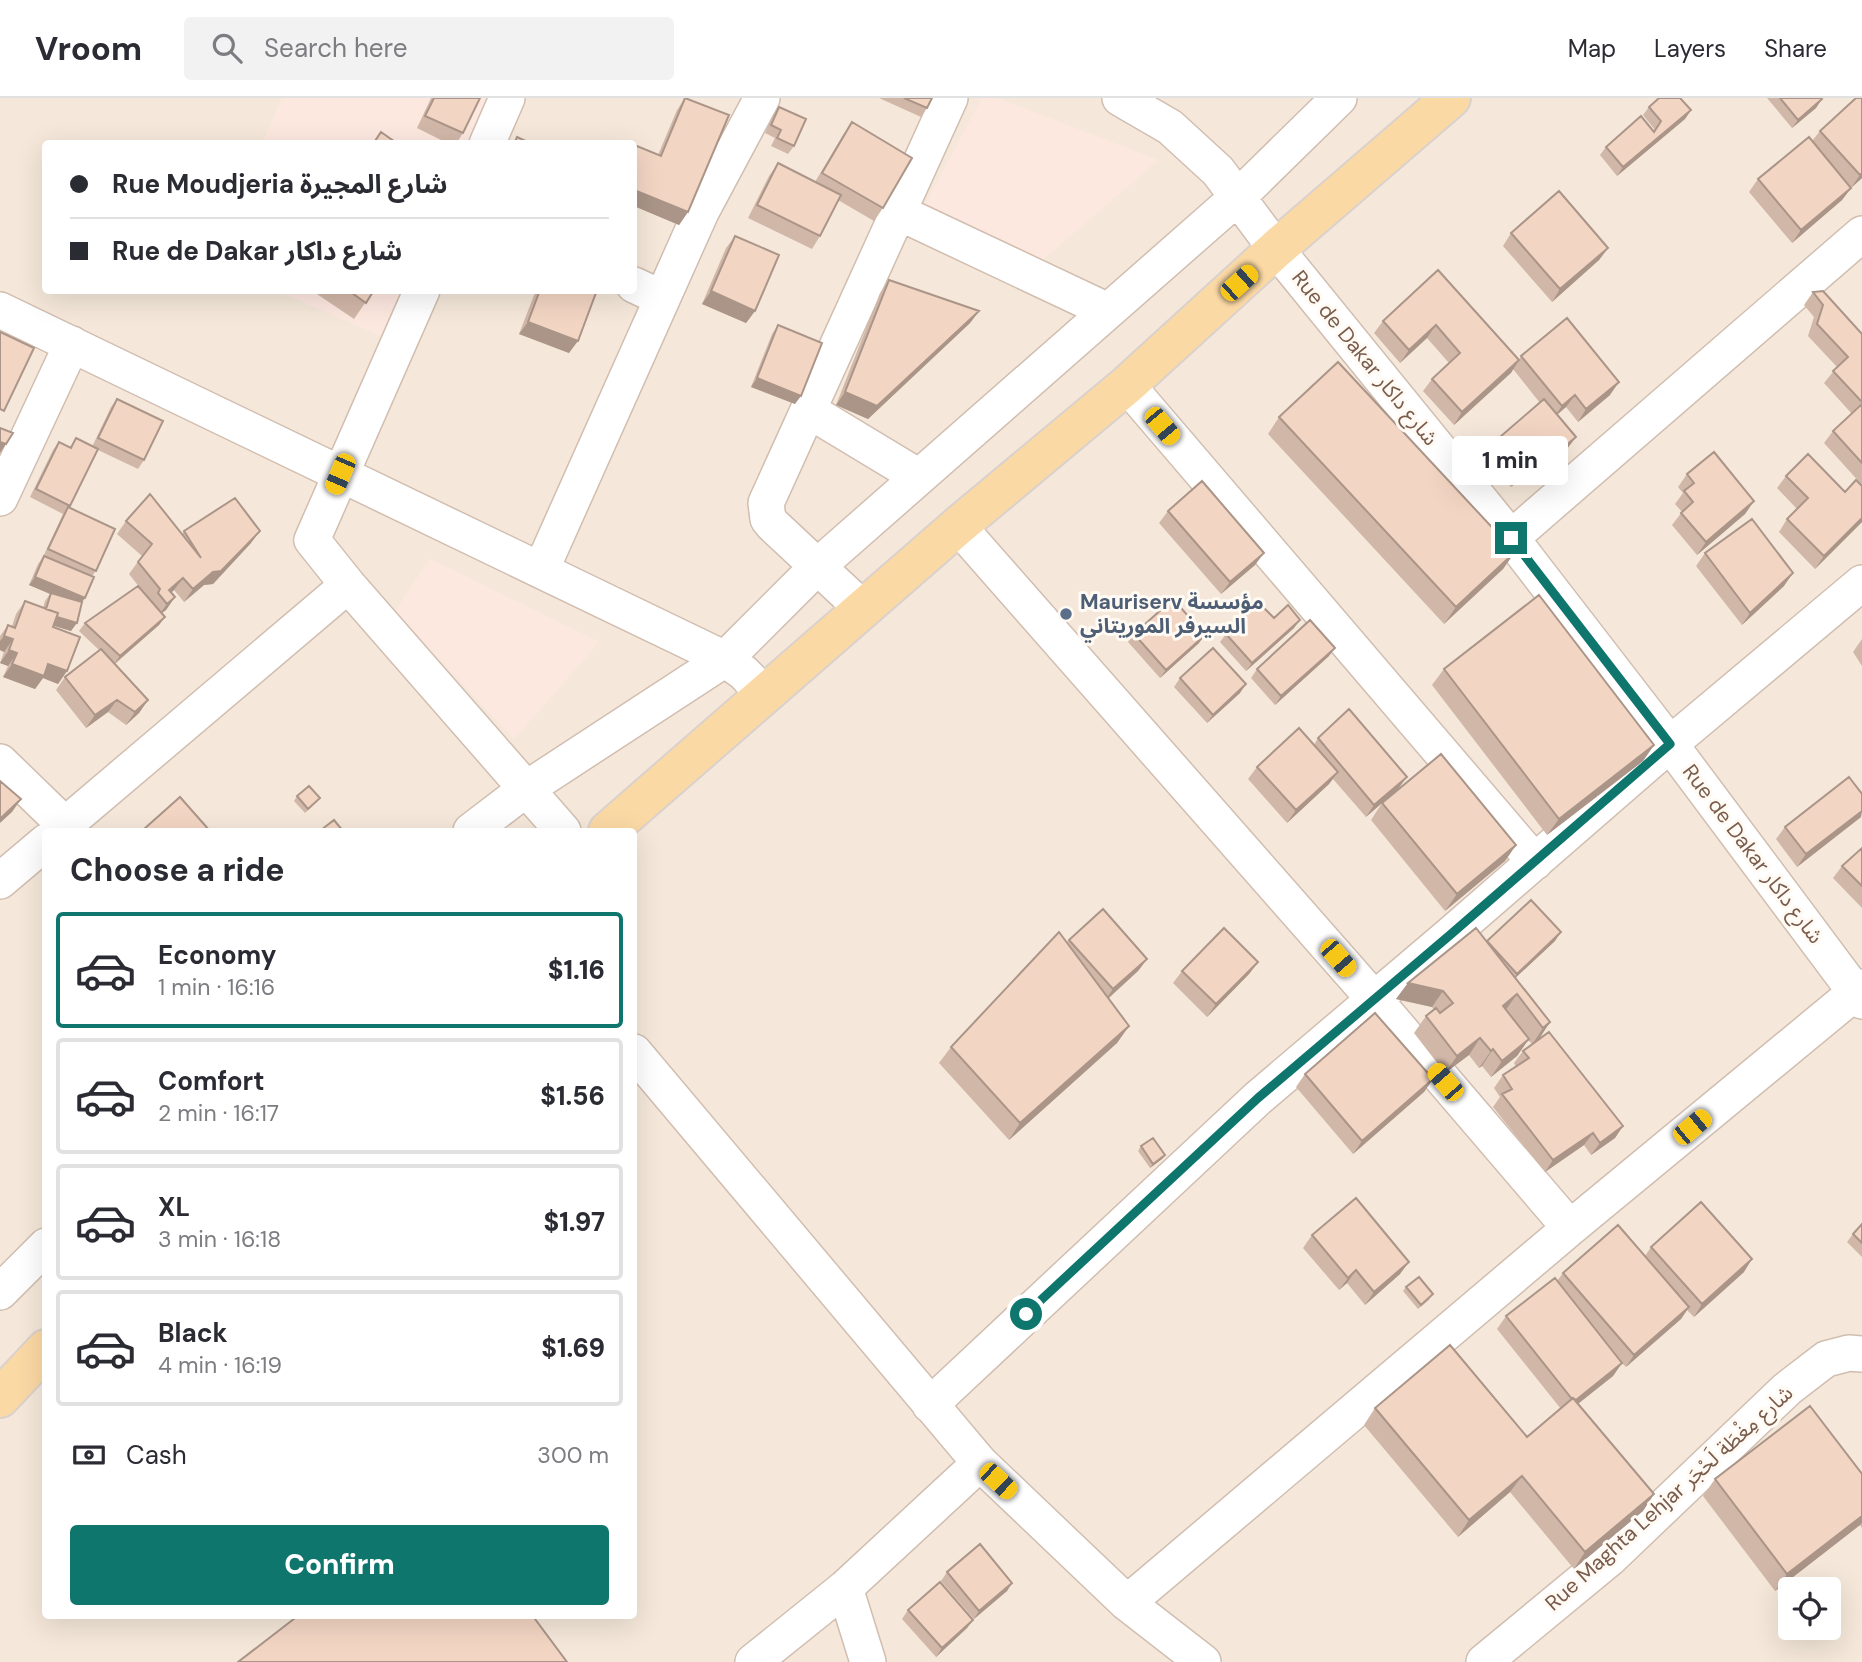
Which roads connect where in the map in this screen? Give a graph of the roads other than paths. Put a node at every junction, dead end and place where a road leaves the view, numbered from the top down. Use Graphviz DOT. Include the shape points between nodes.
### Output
graph roads {
  1 [pos="507,98"];
  2 [pos="762,98"];
  3 [pos="950,98"];
  4 [pos="1120,98"];
  5 [pos="1339,98"];
  6 [pos="1451,98"];
  7 [pos="489,140"];
  8 [pos="1239,196"];
  9 [pos="898,212"];
  10 [pos="1862,234"];
  11 [pos="1276,249"];
  12 [pos="648,292"];
  13 [pos="420,294"];
  14 [pos="0,310"];
  15 [pos="1108,311"];
  16 [pos="72,344"];
  17 [pos="1127,385"];
  18 [pos="808,410"];
  19 [pos="340,474"];
  20 [pos="919,477"];
  21 [pos="0,498"];
  22 [pos="958,526"];
  23 [pos="1511,538"];
  24 [pos="819,565"];
  25 [pos="541,570"];
  26 [pos="1862,583"];
  27 [pos="348,585"];
  28 [pos="863,609"];
  29 [pos="725,659"];
  30 [pos="765,695"];
  31 [pos="1670,744"];
  32 [pos="0,762"];
  33 [pos="526,789"];
  34 [pos="52,828"];
  35 [pos="62,828"];
  36 [pos="475,828"];
  37 [pos="560,828"];
  38 [pos="611,828"];
  39 [pos="42,845"];
  40 [pos="1535,862"];
  41 [pos="0,881"];
  42 [pos="1860,993"];
  43 [pos="1374,999"];
  44 [pos="637,1056"];
  45 [pos="1570,1228"];
  46 [pos="42,1249"];
  47 [pos="0,1292"];
  48 [pos="42,1353"];
  49 [pos="1862,1354"];
  50 [pos="0,1398"];
  51 [pos="930,1405"];
  52 [pos="980,1464"];
  53 [pos="845,1588"];
  54 [pos="1127,1603"];
  55 [pos="753,1662"];
  56 [pos="868,1662"];
  57 [pos="1203,1662"];
  58 [pos="1484,1662"];
  1 -- 7 [label="street"];
  2 -- 12 [label="street" via="701,212"];
  3 -- 9 [label="street"];
  4 -- 8 [label="street, Rue de Dakar شارع داكار" via="1161,121 1195,148"];
  5 -- 8 [label="street"];
  6 -- 11 [label="main road"];
  8 -- 11 [label="street, Rue de Dakar شارع داكار"];
  8 -- 15 [label="street"];
  9 -- 15 [label="street"];
  9 -- 18 [label="street"];
  10 -- 23 [label="street"];
  11 -- 17 [label="main road"];
  11 -- 23 [label="street, Rue de Dakar شارع داكار"];
  12 -- 25 [label="street"];
  13 -- 19 [label="street"];
  14 -- 16 [label="street"];
  15 -- 20 [label="street"];
  16 -- 19 [label="street"];
  16 -- 21 [label="street"];
  17 -- 22 [label="main road"];
  17 -- 40 [label="street"];
  18 -- 20 [label="street"];
  18 -- 24 [label="street" via="768,496 766,511 773,525"];
  19 -- 25 [label="street"];
  19 -- 27 [label="street" via="312,540"];
  20 -- 24 [label="street"];
  22 -- 28 [label="main road"];
  22 -- 43 [label="street"];
  23 -- 31 [label="street, Rue de Dakar شارع داكار"];
  24 -- 28 [label="street"];
  24 -- 29 [label="street"];
  25 -- 29 [label="street"];
  26 -- 31 [label="street"];
  27 -- 33 [label="street"];
  27 -- 35 [label="street"];
  28 -- 30 [label="main road"];
  29 -- 30 [label="street"];
  29 -- 33 [label="street"];
  30 -- 38 [label="main road"];
  31 -- 40 [label="street"];
  31 -- 42 [label="street, Rue de Dakar شارع داكار"];
  32 -- 34 [label="street"];
  33 -- 36 [label="street"];
  33 -- 37 [label="street"];
  39 -- 41 [label="street"];
  40 -- 43 [label="street"];
  42 -- 45 [label="street"];
  43 -- 45 [label="street"];
  43 -- 51 [label="street" via="1258,1098"];
  44 -- 51 [label="street"];
  45 -- 54 [label="street"];
  46 -- 47 [label="street"];
  48 -- 50 [label="main road"];
  49 -- 58 [label="street, Rue Maghta Lehjar شارع مِغْطَة لَحْجَر" via="1826,1359 1787,1390 1610,1558"];
  51 -- 52 [label="street"];
  52 -- 53 [label="street"];
  52 -- 54 [label="street"];
  53 -- 55 [label="street"];
  53 -- 56 [label="street"];
  54 -- 57 [label="street"];
}
